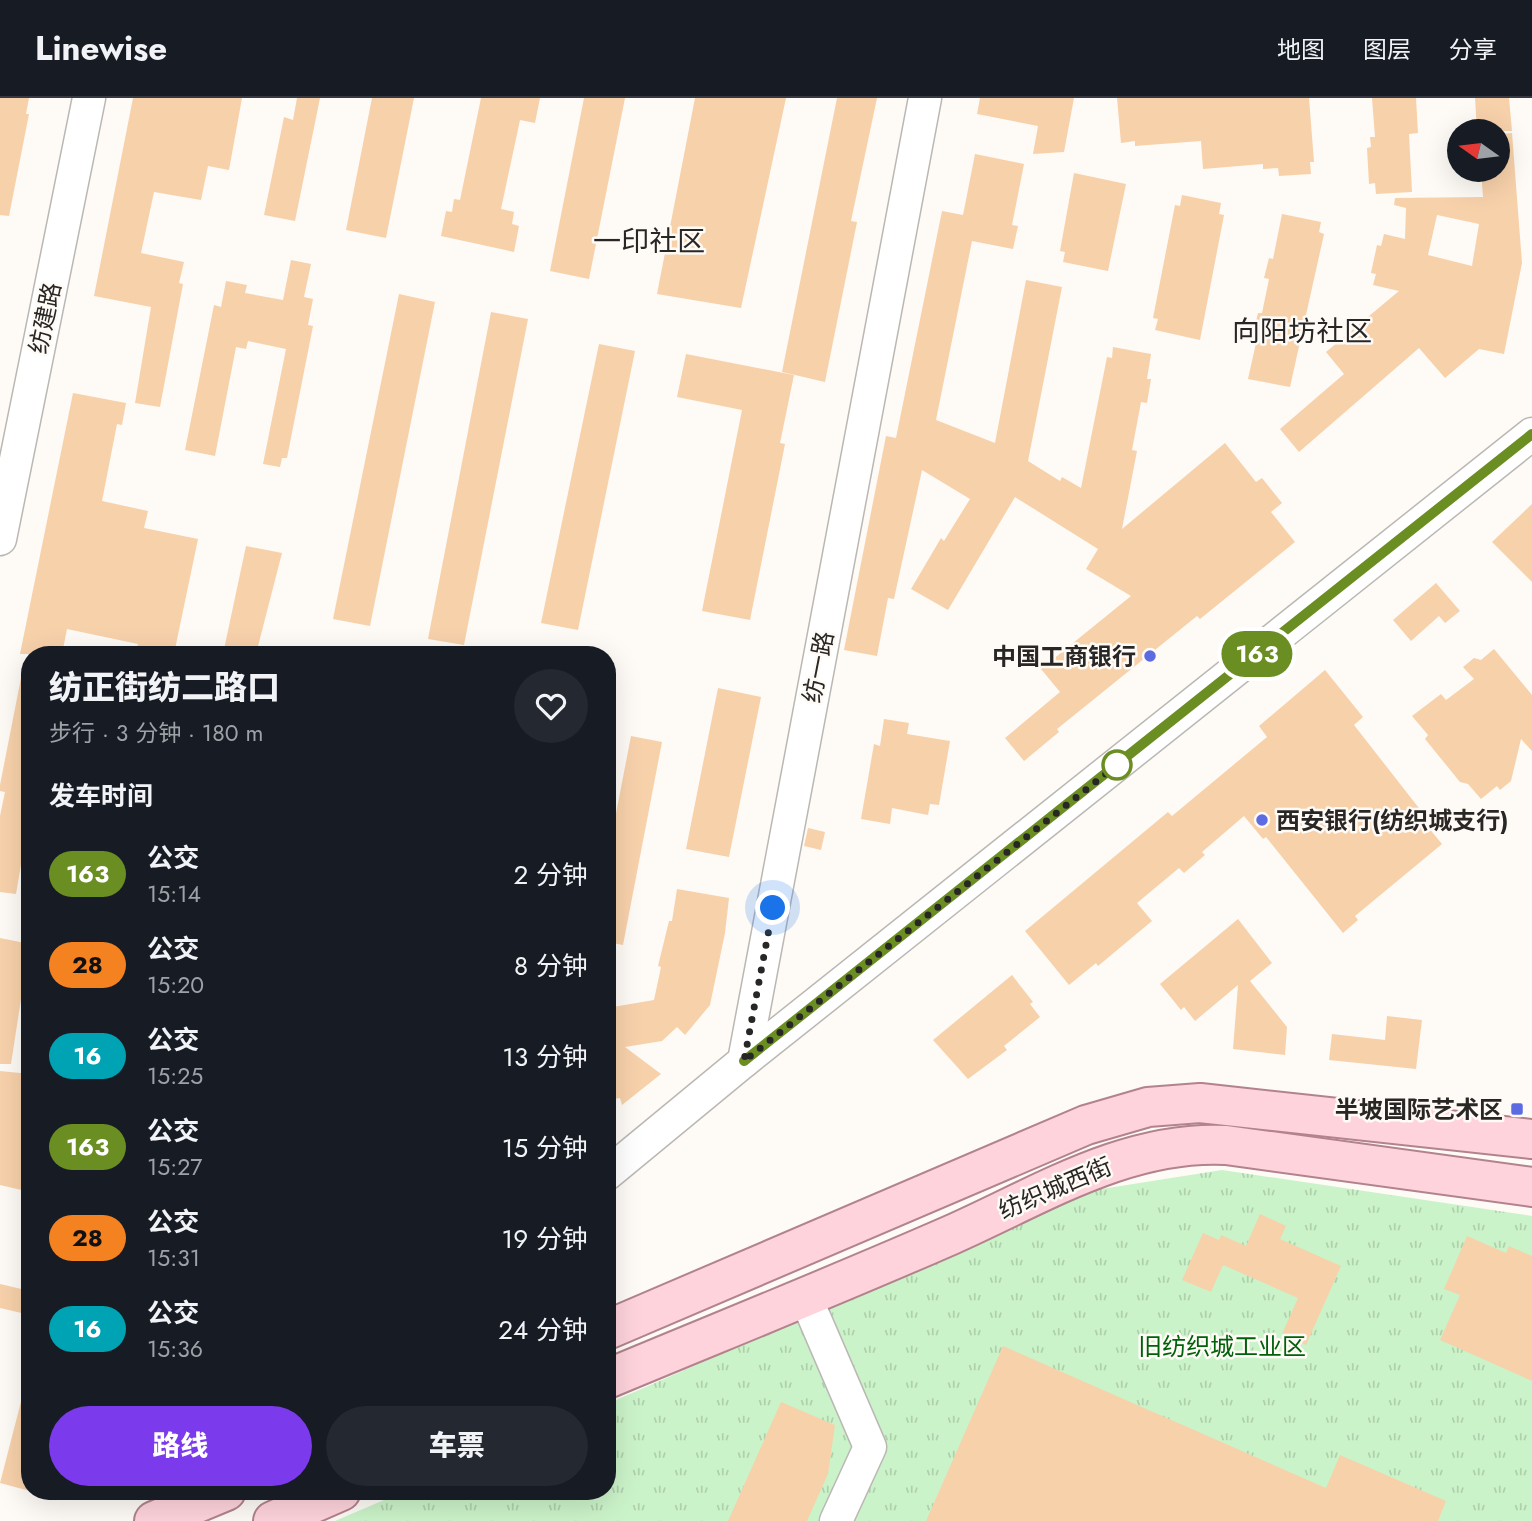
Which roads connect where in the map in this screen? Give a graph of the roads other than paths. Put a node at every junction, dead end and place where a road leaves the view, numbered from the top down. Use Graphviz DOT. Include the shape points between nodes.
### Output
graph roads {
  1 [pos="89,98"];
  2 [pos="925,98"];
  3 [pos="1532,434"];
  4 [pos="0,539"];
  5 [pos="744,1061"];
  6 [pos="1532,1139"];
  7 [pos="616,1167"];
  8 [pos="1532,1187"];
  9 [pos="805,1296"];
  10 [pos="616,1327"];
  11 [pos="616,1375"];
  12 [pos="204,1500"];
  13 [pos="154,1521"];
  14 [pos="836,1521"];
  1 -- 4 [label="street, 纺建路"];
  2 -- 5 [label="street, 纺一路"];
  3 -- 5 [label="street"];
  5 -- 7 [label="street"];
  6 -- 10 [label="main road, 纺织城西街" via="1227,1105 1148,1107 1086,1125"];
  8 -- 9 [label="main road, 纺织城西街" via="1226,1145 1182,1146 1127,1157 1096,1169"];
  9 -- 11 [label="main road, 纺织城西街"];
  9 -- 14 [label="street" via="870,1447"];
  12 -- 13 [label="main road"];
}
